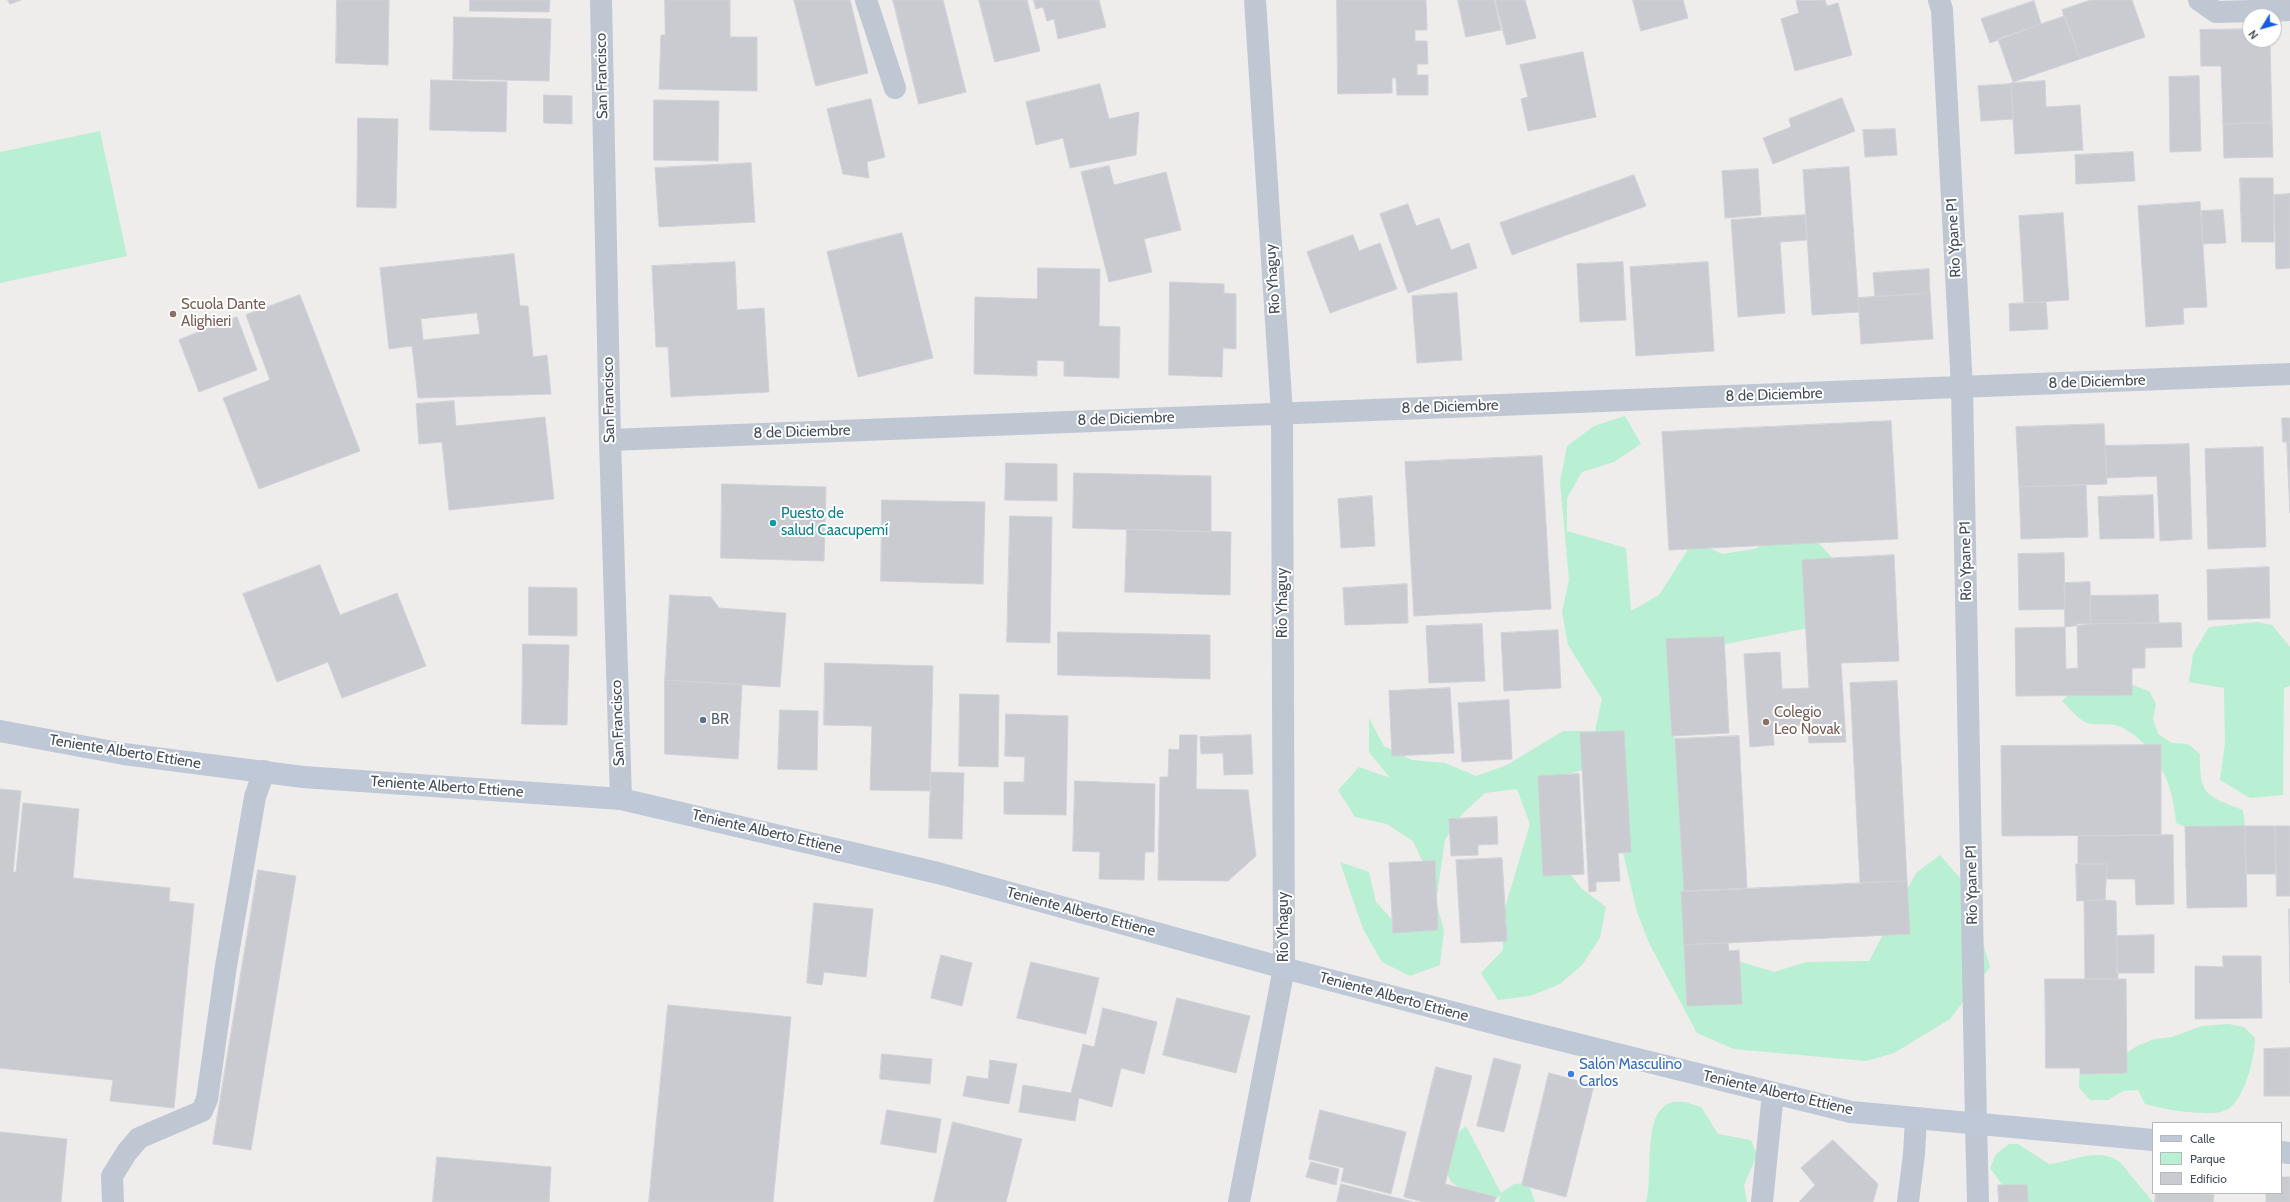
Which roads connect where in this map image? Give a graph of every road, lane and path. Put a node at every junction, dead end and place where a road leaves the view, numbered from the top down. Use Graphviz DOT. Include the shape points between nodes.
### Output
graph roads {
  1 [pos="600,0"];
  2 [pos="866,0"];
  3 [pos="1255,0"];
  4 [pos="1939,0"];
  5 [pos="2199,0"];
  6 [pos="2290,10"];
  7 [pos="895,88"];
  8 [pos="2290,374"];
  9 [pos="1962,388"];
  10 [pos="1282,413"];
  11 [pos="610,440"];
  12 [pos="0,731"];
  13 [pos="264,771"];
  14 [pos="621,799"];
  15 [pos="1284,968"];
  16 [pos="1773,1093"];
  17 [pos="1916,1118"];
  18 [pos="1976,1123"];
  19 [pos="2152,1140"];
  20 [pos="113,1202"];
  21 [pos="1239,1202"];
  22 [pos="1762,1202"];
  23 [pos="1908,1202"];
  24 [pos="1978,1202"];
  1 -- 11 [label="street, San Francisco"];
  2 -- 7 [label="street"];
  3 -- 10 [label="street, Río Yhaguy"];
  4 -- 9 [label="street, Río Ypane P1"];
  5 -- 6 [label="street" via="2216,12"];
  8 -- 9 [label="street, 8 de Diciembre"];
  9 -- 10 [label="street, 8 de Diciembre"];
  9 -- 18 [label="street, Río Ypane P1"];
  10 -- 11 [label="street, 8 de Diciembre"];
  10 -- 15 [label="street, Río Yhaguy"];
  11 -- 14 [label="street, San Francisco"];
  12 -- 13 [label="main road, Teniente Alberto Ettiene" via="124,754"];
  13 -- 14 [label="main road, Teniente Alberto Ettiene" via="303,777"];
  13 -- 20 [label="street" via="255,797 226,966 207,1100 202,1111 139,1138 112,1176"];
  14 -- 15 [label="main road, Teniente Alberto Ettiene" via="938,873"];
  15 -- 16 [label="main road, Teniente Alberto Ettiene"];
  15 -- 21 [label="street, Río Yhaguy"];
  16 -- 17 [label="main road, Teniente Alberto Ettiene" via="1851,1112"];
  16 -- 22 [label="street"];
  17 -- 18 [label="main road, Teniente Alberto Ettiene"];
  17 -- 23 [label="street"];
  18 -- 19 [label="main road, Teniente Alberto Ettiene"];
  18 -- 24 [label="street, Río Ypane P1"];
}
